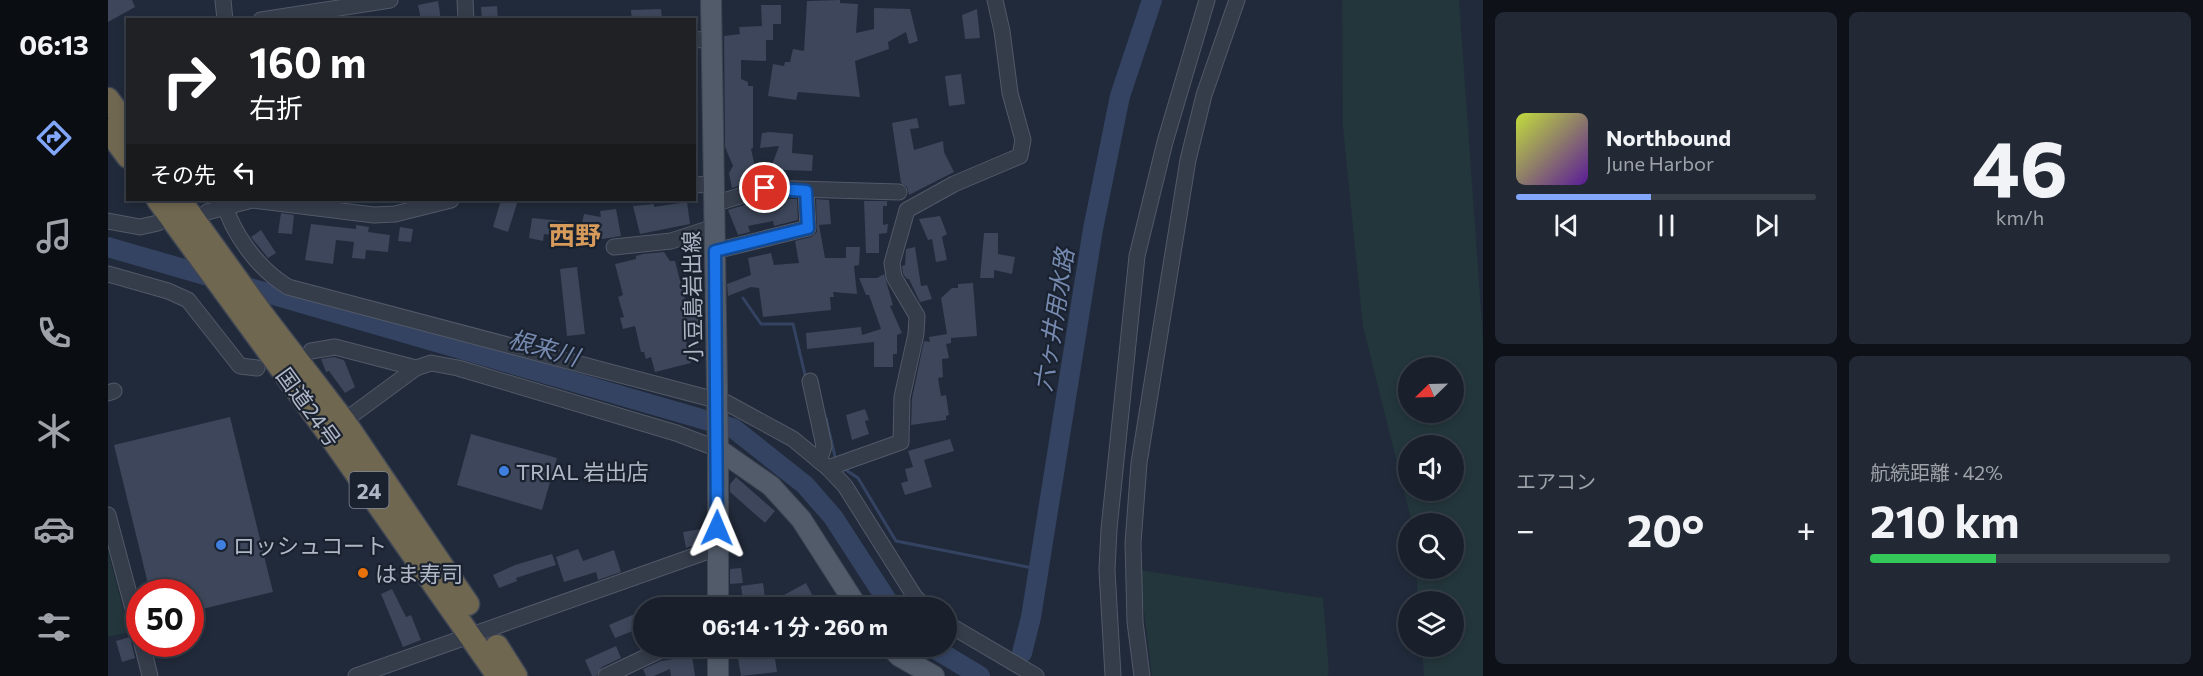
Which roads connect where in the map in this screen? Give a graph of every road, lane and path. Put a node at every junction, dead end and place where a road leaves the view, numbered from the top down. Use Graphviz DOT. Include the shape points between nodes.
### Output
graph roads {
  1 [pos="223,0"];
  2 [pos="390,0"];
  3 [pos="465,0"];
  4 [pos="711,0"];
  5 [pos="995,0"];
  6 [pos="1207,0"];
  7 [pos="1237,0"];
  8 [pos="225,18"];
  9 [pos="274,18"];
  10 [pos="466,18"];
  11 [pos="703,39"];
  12 [pos="108,99"];
  13 [pos="126,123"];
  14 [pos="108,130"];
  15 [pos="126,154"];
  16 [pos="704,185"];
  17 [pos="806,191"];
  18 [pos="899,192"];
  19 [pos="159,201"];
  20 [pos="181,201"];
  21 [pos="245,201"];
  22 [pos="260,201"];
  23 [pos="447,201"];
  24 [pos="224,204"];
  25 [pos="714,204"];
  26 [pos="207,212"];
  27 [pos="108,221"];
  28 [pos="158,223"];
  29 [pos="714,227"];
  30 [pos="614,247"];
  31 [pos="715,251"];
  32 [pos="108,274"];
  33 [pos="311,351"];
  34 [pos="257,368"];
  35 [pos="416,368"];
  36 [pos="810,381"];
  37 [pos="718,405"];
  38 [pos="344,421"];
  39 [pos="718,443"];
  40 [pos="824,464"];
  41 [pos="108,515"];
  42 [pos="717,548"];
  43 [pos="126,582"];
  44 [pos="718,597"];
  45 [pos="851,597"];
  46 [pos="915,597"];
  47 [pos="957,629"];
  48 [pos="478,631"];
  49 [pos="145,657"];
  50 [pos="646,657"];
  51 [pos="718,657"];
  52 [pos="901,657"];
  53 [pos="150,676"];
  54 [pos="356,676"];
  55 [pos="498,676"];
  56 [pos="516,676"];
  57 [pos="606,676"];
  58 [pos="718,676"];
  59 [pos="934,676"];
  60 [pos="1036,676"];
  61 [pos="1113,676"];
  62 [pos="1142,676"];
  1 -- 8 [label="street"];
  2 -- 9 [label="street"];
  3 -- 10 [label="street"];
  4 -- 11 [label="main road, 小豆島岩出線"];
  5 -- 40 [label="street" via="1010,93 1023,140 1020,156 954,184 907,210 892,264 894,277 917,316 902,397 901,442"];
  6 -- 61 [label="street" via="1165,142 1137,256 1109,530 1107,570"];
  7 -- 62 [label="street" via="1204,95 1188,160 1139,463 1133,543 1135,622"];
  11 -- 16 [label="main road, 小豆島岩出線"];
  12 -- 13 [label="highway"];
  14 -- 15 [label="highway"];
  16 -- 25 [label="main road, 小豆島岩出線"];
  17 -- 18 [label="street"];
  17 -- 25 [label="street" via="765,188"];
  17 -- 31 [label="street" via="808,228"];
  19 -- 48 [label="highway, 国道24号 / 24"];
  20 -- 38 [label="highway, 国道24号 / 24"];
  21 -- 24 [label="street"];
  22 -- 23 [label="street" via="374,215"];
  24 -- 26 [label="street"];
  24 -- 37 [label="street" via="231,222 255,257 273,278 288,287"];
  25 -- 29 [label="main road, 小豆島岩出線"];
  27 -- 28 [label="street" via="140,226"];
  29 -- 30 [label="street" via="671,241"];
  29 -- 31 [label="main road, 小豆島岩出線"];
  31 -- 37 [label="main road, 小豆島岩出線"];
  32 -- 34 [label="street" via="188,300 240,366"];
  33 -- 35 [label="street" via="335,347"];
  35 -- 38 [label="street"];
  35 -- 39 [label="street" via="431,363 458,368"];
  36 -- 40 [label="street"];
  37 -- 39 [label="main road, 小豆島岩出線"];
  37 -- 40 [label="street" via="727,403 793,438"];
  38 -- 48 [label="highway, 国道24号 / 24"];
  39 -- 42 [label="main road, 小豆島岩出線"];
  39 -- 45 [label="main road" via="771,486 801,519"];
  40 -- 46 [label="street" via="845,486"];
  41 -- 43 [label="street"];
  42 -- 44 [label="main road, 小豆島岩出線"];
  42 -- 48 [label="street"];
  47 -- 60 [label="street"];
  48 -- 54 [label="street"];
  48 -- 55 [label="highway, 国道24号 / 24"];
  48 -- 56 [label="highway, 国道24号 / 24"];
  49 -- 53 [label="street"];
  50 -- 57 [label="street"];
  51 -- 58 [label="main road"];
  52 -- 59 [label="main road"];
}
